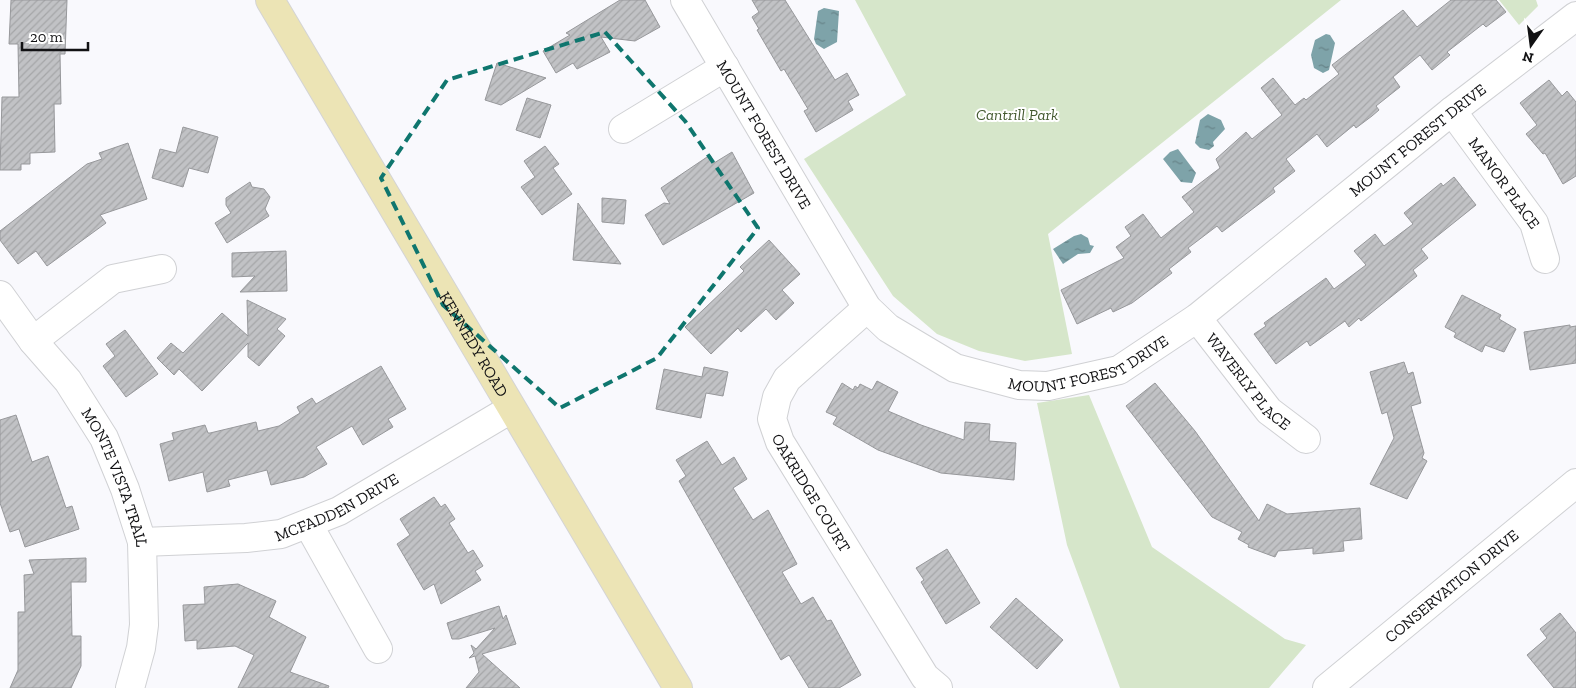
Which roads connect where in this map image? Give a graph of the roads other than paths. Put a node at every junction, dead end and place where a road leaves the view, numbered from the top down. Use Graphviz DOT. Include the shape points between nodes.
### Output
graph roads {
  1 [pos="270,0"];
  2 [pos="685,0"];
  3 [pos="1576,16"];
  4 [pos="725,67"];
  5 [pos="1452,111"];
  6 [pos="623,129"];
  7 [pos="1545,258"];
  8 [pos="162,269"];
  9 [pos="0,295"];
  10 [pos="867,308"];
  11 [pos="1197,318"];
  12 [pos="33,341"];
  13 [pos="511,409"];
  14 [pos="1306,439"];
  15 [pos="1576,483"];
  16 [pos="308,524"];
  17 [pos="142,542"];
  18 [pos="378,649"];
  19 [pos="1333,686"];
  20 [pos="130,688"];
  21 [pos="678,688"];
  22 [pos="938,688"];
  1 -- 13 [label="main road, KENNEDY ROAD"];
  2 -- 4 [label="street, MOUNT FOREST DRIVE"];
  3 -- 5 [label="street, MOUNT FOREST DRIVE"];
  4 -- 6 [label="street"];
  4 -- 10 [label="street, MOUNT FOREST DRIVE"];
  5 -- 7 [label="street, MANOR PLACE" via="1534,223"];
  5 -- 11 [label="street, MOUNT FOREST DRIVE"];
  8 -- 12 [label="street" via="113,279"];
  9 -- 12 [label="street, MONTE VISTA TRAIL"];
  10 -- 11 [label="street, MOUNT FOREST DRIVE" via="888,328 955,368 1019,385 1048,386 1119,370"];
  10 -- 22 [label="street, OAKRIDGE COURT" via="787,378 777,397 772,419 790,459 924,677"];
  11 -- 14 [label="street, WAVERLY PLACE" via="1269,411"];
  12 -- 17 [label="street, MONTE VISTA TRAIL" via="68,381 104,438"];
  13 -- 16 [label="street, MCFADDEN DRIVE" via="339,511"];
  13 -- 21 [label="main road, KENNEDY ROAD"];
  15 -- 19 [label="street, CONSERVATION DRIVE"];
  16 -- 17 [label="street, MCFADDEN DRIVE" via="281,534 246,538"];
  16 -- 18 [label="street"];
  17 -- 20 [label="street, MONTE VISTA TRAIL" via="144,625"];
}
